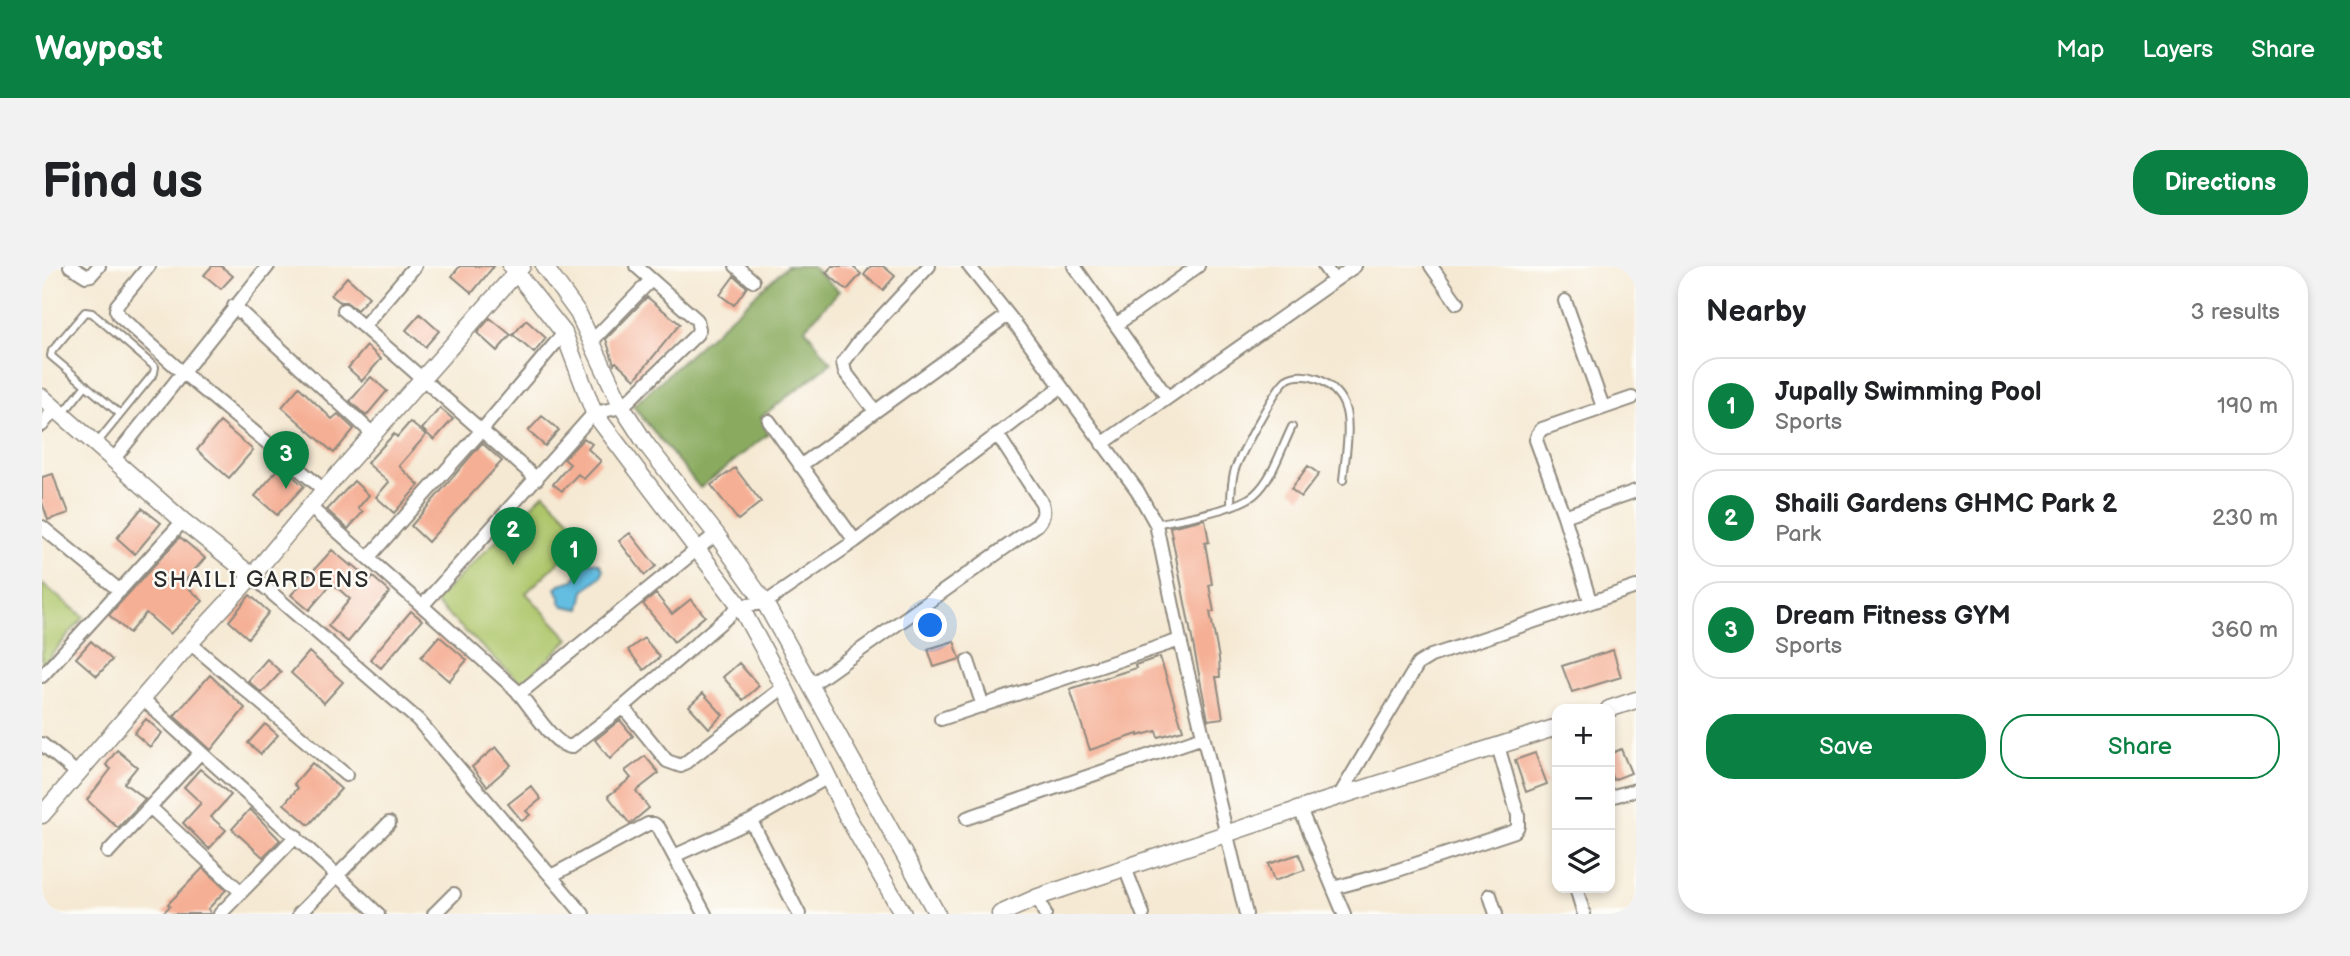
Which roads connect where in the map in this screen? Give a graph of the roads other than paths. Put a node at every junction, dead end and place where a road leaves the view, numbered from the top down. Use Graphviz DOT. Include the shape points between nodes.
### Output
graph roads {
  1 [pos="71,266"];
  2 [pos="99,266"];
  3 [pos="149,266"];
  4 [pos="268,266"];
  5 [pos="415,266"];
  6 [pos="544,266"];
  7 [pos="636,266"];
  8 [pos="736,266"];
  9 [pos="929,266"];
  10 [pos="969,266"];
  11 [pos="1074,266"];
  12 [pos="1198,266"];
  13 [pos="1324,266"];
  14 [pos="1355,266"];
  15 [pos="1430,266"];
  16 [pos="517,268"];
  17 [pos="651,280"];
  18 [pos="1334,280"];
  19 [pos="753,281"];
  20 [pos="1565,301"];
  21 [pos="1457,303"];
  22 [pos="233,306"];
  23 [pos="344,310"];
  24 [pos="1008,315"];
  25 [pos="1117,324"];
  26 [pos="364,326"];
  27 [pos="564,333"];
  28 [pos="592,341"];
  29 [pos="155,347"];
  30 [pos="145,359"];
  31 [pos="182,372"];
  32 [pos="422,378"];
  33 [pos="86,385"];
  34 [pos="1061,387"];
  35 [pos="1167,397"];
  36 [pos="1632,398"];
  37 [pos="53,407"];
  38 [pos="622,407"];
  39 [pos="1603,407"];
  40 [pos="875,411"];
  41 [pos="594,413"];
  42 [pos="120,414"];
  43 [pos="769,421"];
  44 [pos="42,425"];
  45 [pos="1292,427"];
  46 [pos="482,430"];
  47 [pos="373,434"];
  48 [pos="997,434"];
  49 [pos="1102,444"];
  50 [pos="96,445"];
  51 [pos="113,460"];
  52 [pos="800,466"];
  53 [pos="537,479"];
  54 [pos="1343,480"];
  55 [pos="324,491"];
  56 [pos="1636,491"];
  57 [pos="1231,506"];
  58 [pos="310,507"];
  59 [pos="1564,516"];
  60 [pos="183,521"];
  61 [pos="1156,524"];
  62 [pos="42,527"];
  63 [pos="716,534"];
  64 [pos="855,541"];
  65 [pos="698,547"];
  66 [pos="368,558"];
  67 [pos="253,576"];
  68 [pos="1636,587"];
  69 [pos="120,591"];
  70 [pos="1590,601"];
  71 [pos="765,603"];
  72 [pos="423,605"];
  73 [pos="740,606"];
  74 [pos="1180,640"];
  75 [pos="190,643"];
  76 [pos="968,661"];
  77 [pos="42,676"];
  78 [pos="811,685"];
  79 [pos="784,687"];
  80 [pos="519,694"];
  81 [pos="142,698"];
  82 [pos="1636,700"];
  83 [pos="983,706"];
  84 [pos="623,707"];
  85 [pos="1615,707"];
  86 [pos="941,719"];
  87 [pos="1552,729"];
  88 [pos="1203,737"];
  89 [pos="42,744"];
  90 [pos="1498,746"];
  91 [pos="200,753"];
  92 [pos="78,774"];
  93 [pos="346,775"];
  94 [pos="828,777"];
  95 [pos="1636,790"];
  96 [pos="1615,796"];
  97 [pos="1338,798"];
  98 [pos="151,808"];
  99 [pos="1300,809"];
  100 [pos="43,813"];
  101 [pos="967,818"];
  102 [pos="751,821"];
  103 [pos="388,823"];
  104 [pos="1227,835"];
  105 [pos="296,836"];
  106 [pos="108,852"];
  107 [pos="674,856"];
  108 [pos="1125,868"];
  109 [pos="337,875"];
  110 [pos="551,876"];
  111 [pos="1333,887"];
  112 [pos="241,892"];
  113 [pos="1578,893"];
  114 [pos="454,894"];
  115 [pos="1490,895"];
  116 [pos="1038,897"];
  117 [pos="220,914"];
  118 [pos="299,914"];
  119 [pos="378,914"];
  120 [pos="434,914"];
  121 [pos="583,914"];
  122 [pos="705,914"];
  123 [pos="799,914"];
  124 [pos="903,914"];
  125 [pos="937,914"];
  126 [pos="1000,914"];
  127 [pos="1045,914"];
  128 [pos="1143,914"];
  129 [pos="1246,914"];
  130 [pos="1344,914"];
  131 [pos="1496,914"];
  132 [pos="1584,914"];
  1 -- 2 [label="street" via="86,276"];
  3 -- 29 [label="street" via="116,310"];
  4 -- 22 [label="street"];
  5 -- 26 [label="street"];
  6 -- 28 [label="street"];
  7 -- 17 [label="street"];
  8 -- 19 [label="street"];
  9 -- 40 [label="street" via="843,363"];
  10 -- 24 [label="street"];
  11 -- 25 [label="street"];
  12 -- 25 [label="street"];
  13 -- 18 [label="street"];
  14 -- 18 [label="street"];
  15 -- 21 [label="street"];
  16 -- 27 [label="street"];
  16 -- 32 [label="street"];
  17 -- 28 [label="street"];
  17 -- 38 [label="street" via="697,320 699,329"];
  18 -- 35 [label="street"];
  20 -- 39 [label="street"];
  22 -- 31 [label="street"];
  22 -- 47 [label="street"];
  23 -- 26 [label="street"];
  24 -- 34 [label="street"];
  24 -- 40 [label="street"];
  25 -- 35 [label="street"];
  26 -- 32 [label="street"];
  27 -- 41 [label="street"];
  27 -- 46 [label="street"];
  28 -- 38 [label="street"];
  29 -- 30 [label="lane"];
  29 -- 31 [label="street"];
  30 -- 33 [label="lane" via="92,313 85,312 51,356"];
  30 -- 42 [label="lane" via="156,370"];
  31 -- 51 [label="street"];
  31 -- 55 [label="street"];
  32 -- 46 [label="street"];
  32 -- 47 [label="street"];
  33 -- 37 [label="lane"];
  33 -- 42 [label="lane"];
  34 -- 48 [label="street"];
  34 -- 49 [label="street"];
  35 -- 49 [label="street"];
  36 -- 39 [label="street"];
  37 -- 44 [label="street"];
  37 -- 50 [label="street"];
  38 -- 41 [label="street"];
  38 -- 63 [label="street"];
  39 -- 59 [label="street" via="1538,433 1537,444"];
  40 -- 52 [label="street"];
  41 -- 53 [label="street"];
  41 -- 65 [label="street"];
  42 -- 50 [label="lane"];
  43 -- 52 [label="street"];
  45 -- 57 [label="lane" via="1265,482 1248,500"];
  46 -- 53 [label="street"];
  46 -- 66 [label="street"];
  47 -- 55 [label="street"];
  48 -- 64 [label="street"];
  48 -- 78 [label="street" via="1042,503 1042,518"];
  49 -- 61 [label="street" via="1137,489"];
  50 -- 51 [label="street"];
  51 -- 60 [label="street"];
  52 -- 64 [label="street"];
  53 -- 72 [label="street"];
  54 -- 57 [label="lane" via="1345,405 1336,391 1302,375 1287,379 1278,390 1243,453 1235,470"];
  55 -- 58 [label="street"];
  56 -- 59 [label="street"];
  57 -- 61 [label="lane"];
  58 -- 66 [label="street"];
  58 -- 67 [label="street"];
  59 -- 70 [label="street"];
  60 -- 67 [label="street"];
  60 -- 69 [label="street"];
  61 -- 74 [label="street"];
  62 -- 69 [label="street"];
  63 -- 65 [label="street"];
  63 -- 71 [label="street"];
  64 -- 71 [label="street"];
  65 -- 73 [label="street"];
  65 -- 80 [label="street"];
  66 -- 72 [label="street"];
  67 -- 75 [label="street"];
  67 -- 110 [label="street" via="418,720"];
  68 -- 70 [label="street"];
  69 -- 77 [label="street"];
  70 -- 97 [label="street" via="1418,664"];
  71 -- 73 [label="street"];
  71 -- 78 [label="street"];
  72 -- 80 [label="street"];
  73 -- 79 [label="street"];
  73 -- 84 [label="street"];
  74 -- 83 [label="street"];
  74 -- 88 [label="street"];
  75 -- 81 [label="street"];
  75 -- 93 [label="street"];
  76 -- 83 [label="street"];
  78 -- 125 [label="street"];
  79 -- 84 [label="street" via="681,766 667,761"];
  79 -- 94 [label="street"];
  80 -- 84 [label="street" via="568,747"];
  81 -- 91 [label="street"];
  81 -- 92 [label="street"];
  82 -- 85 [label="street"];
  83 -- 86 [label="street"];
  87 -- 90 [label="street"];
  88 -- 101 [label="street"];
  88 -- 104 [label="street"];
  89 -- 92 [label="street"];
  90 -- 97 [label="street"];
  90 -- 111 [label="street" via="1518,815 1515,831"];
  91 -- 98 [label="street"];
  91 -- 105 [label="street"];
  92 -- 100 [label="street"];
  94 -- 102 [label="street"];
  94 -- 124 [label="street"];
  95 -- 96 [label="street"];
  97 -- 99 [label="street"];
  98 -- 106 [label="street"];
  98 -- 112 [label="street"];
  99 -- 104 [label="street"];
  99 -- 111 [label="street"];
  102 -- 107 [label="street"];
  102 -- 123 [label="street"];
  103 -- 109 [label="street"];
  104 -- 108 [label="street"];
  104 -- 129 [label="street"];
  105 -- 109 [label="street"];
  105 -- 112 [label="street"];
  107 -- 110 [label="street" via="659,828 652,824"];
  107 -- 122 [label="street"];
  108 -- 116 [label="street"];
  108 -- 128 [label="street"];
  109 -- 118 [label="street"];
  109 -- 119 [label="street"];
  110 -- 121 [label="street"];
  111 -- 130 [label="street"];
  112 -- 117 [label="street"];
  113 -- 132 [label="street"];
  114 -- 120 [label="street"];
  115 -- 131 [label="street"];
  116 -- 126 [label="street"];
  116 -- 127 [label="street"];
}
